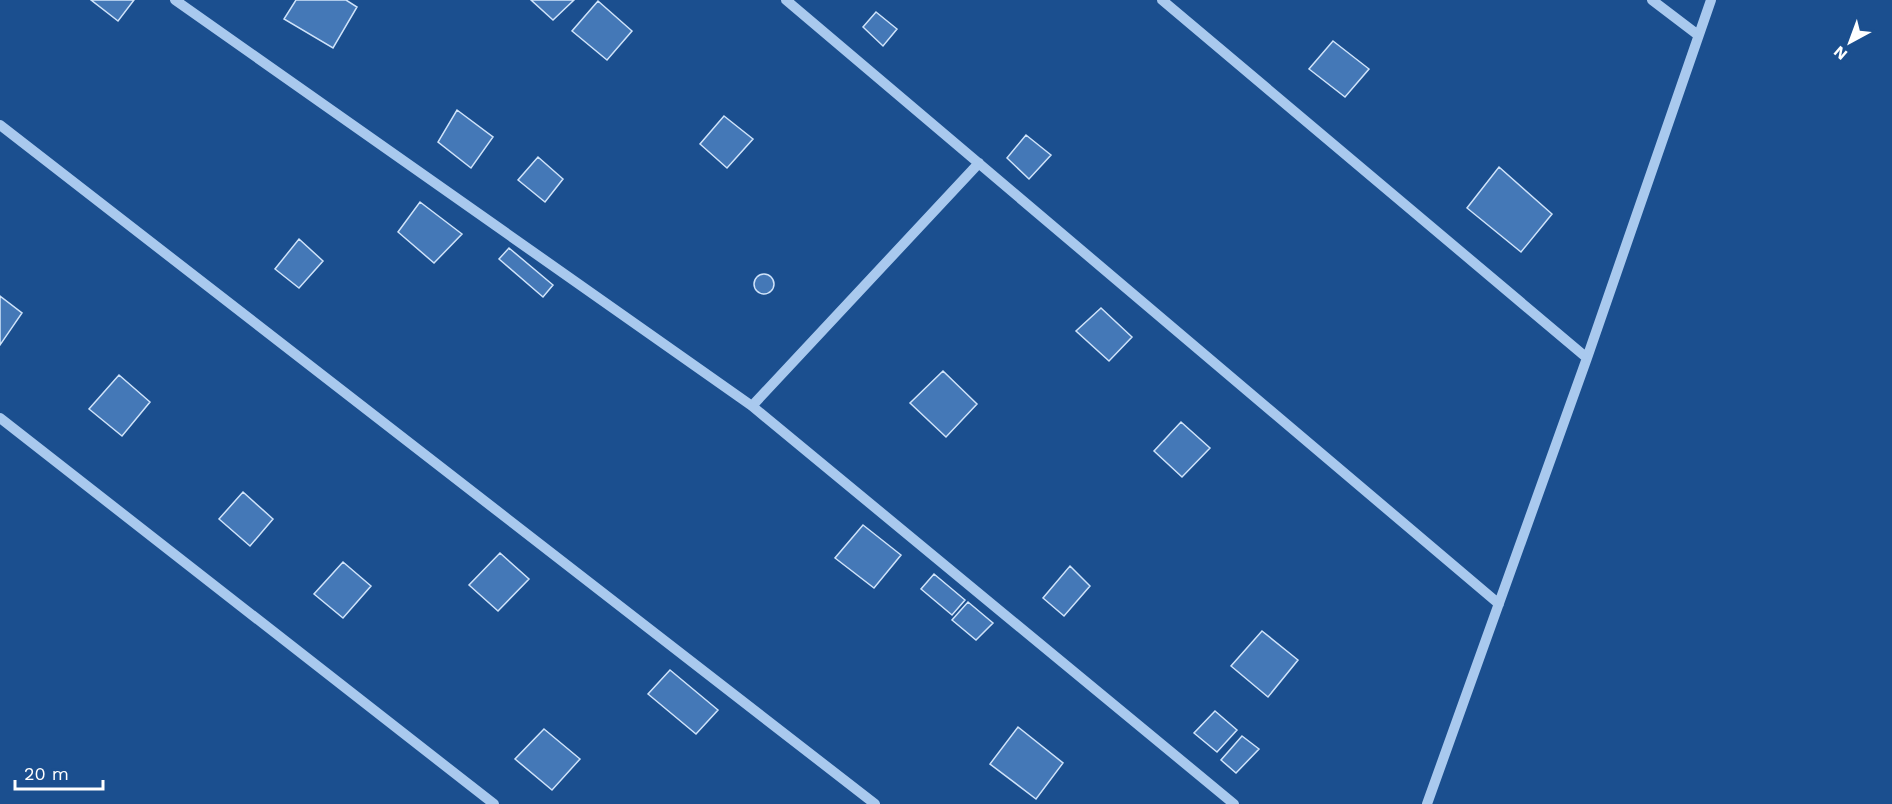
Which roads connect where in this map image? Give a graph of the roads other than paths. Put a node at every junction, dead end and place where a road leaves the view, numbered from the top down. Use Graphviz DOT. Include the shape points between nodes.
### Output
graph roads {
  1 [pos="175,0"];
  2 [pos="786,0"];
  3 [pos="1162,0"];
  4 [pos="1652,0"];
  5 [pos="1711,0"];
  6 [pos="1698,35"];
  7 [pos="0,125"];
  8 [pos="979,163"];
  9 [pos="1587,358"];
  10 [pos="752,406"];
  11 [pos="0,418"];
  12 [pos="1499,604"];
  13 [pos="494,804"];
  14 [pos="876,804"];
  15 [pos="1234,804"];
  16 [pos="1427,804"];
  1 -- 10 [label="street"];
  2 -- 8 [label="street"];
  3 -- 9 [label="street"];
  4 -- 6 [label="street"];
  5 -- 6 [label="street"];
  6 -- 9 [label="street"];
  7 -- 14 [label="street"];
  8 -- 10 [label="street"];
  8 -- 12 [label="street"];
  9 -- 12 [label="street"];
  10 -- 15 [label="street"];
  11 -- 13 [label="street"];
  12 -- 16 [label="street"];
}
